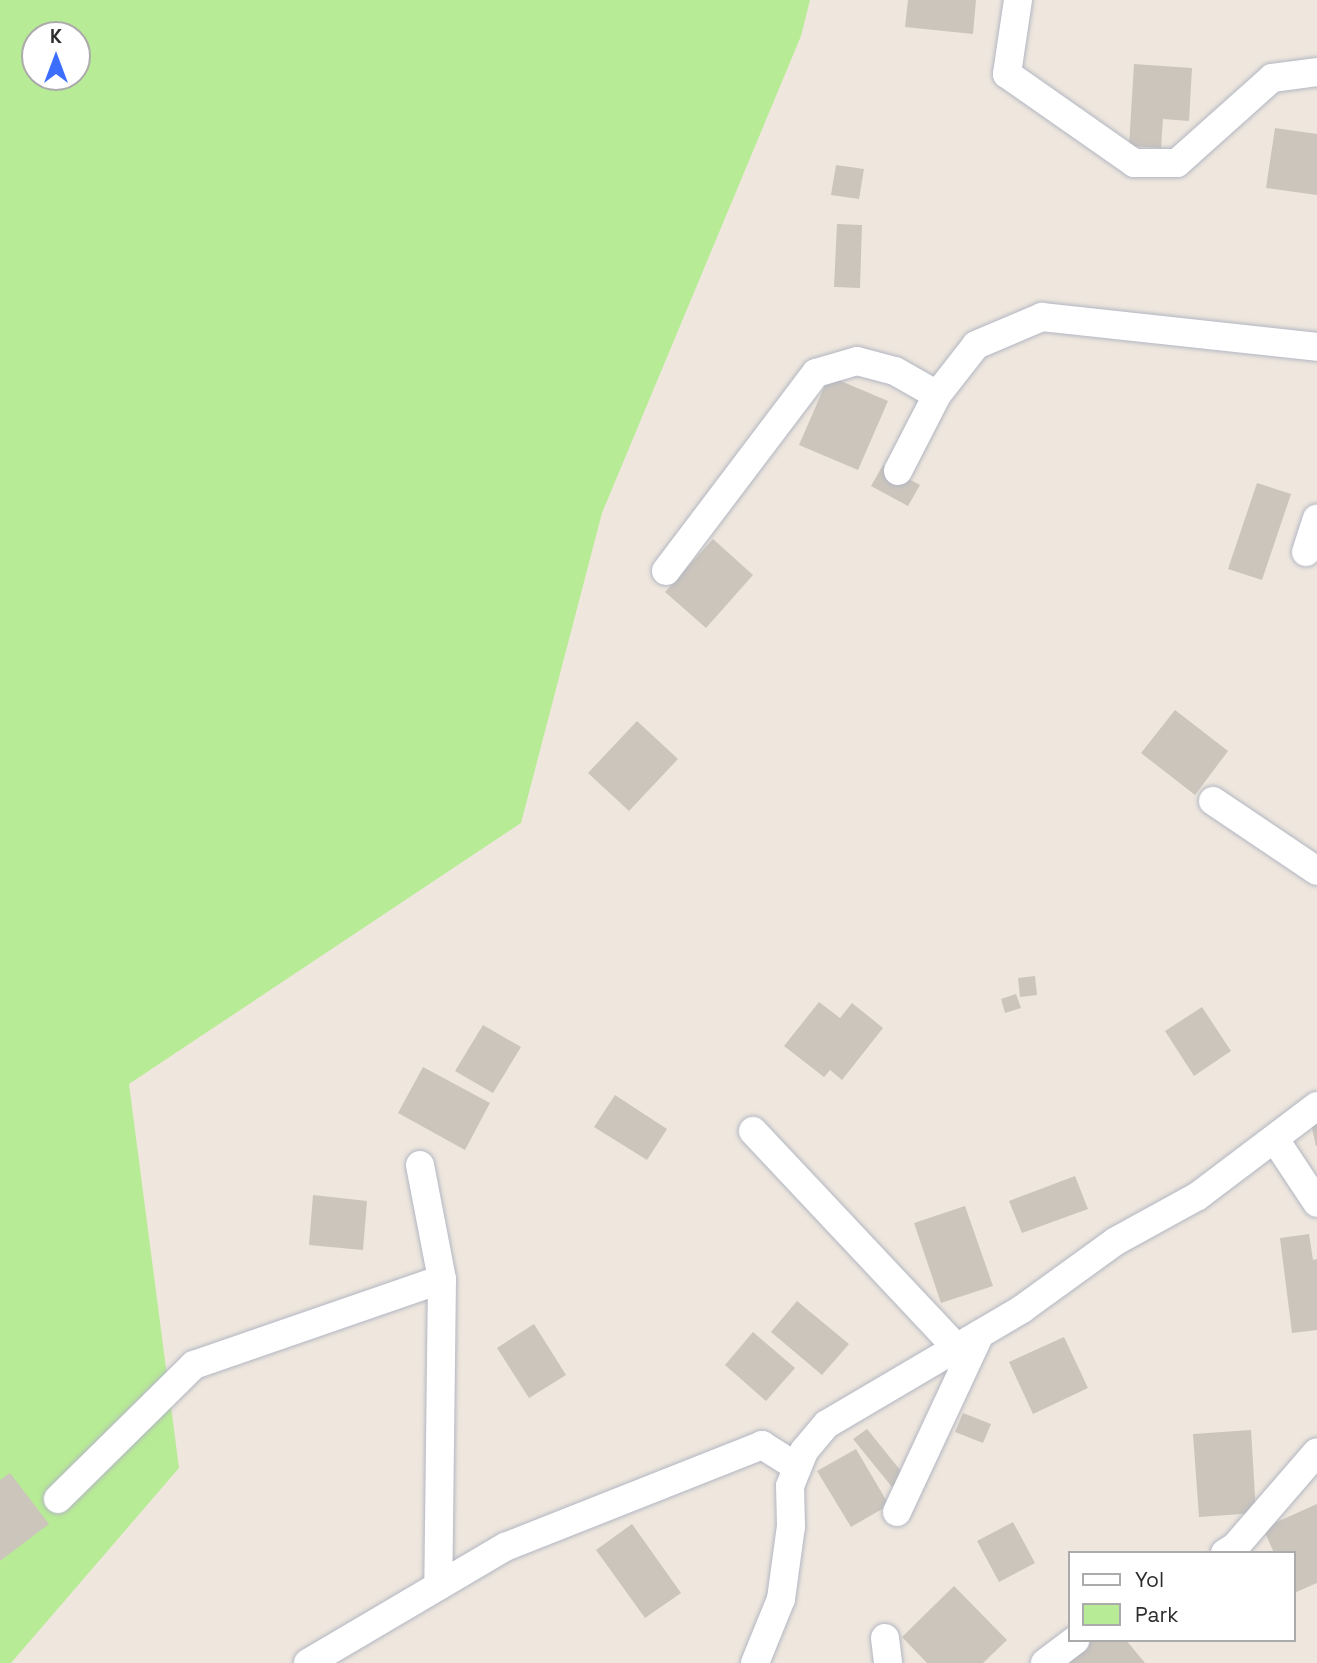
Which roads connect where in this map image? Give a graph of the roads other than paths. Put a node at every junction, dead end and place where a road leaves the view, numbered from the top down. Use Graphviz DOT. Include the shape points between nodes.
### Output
graph roads {
  1 [pos="1018,0"];
  2 [pos="1317,72"];
  3 [pos="1317,347"];
  4 [pos="937,395"];
  5 [pos="898,471"];
  6 [pos="1317,519"];
  7 [pos="1306,552"];
  8 [pos="666,571"];
  9 [pos="1213,801"];
  10 [pos="1317,871"];
  11 [pos="1317,1107"];
  12 [pos="753,1131"];
  13 [pos="1276,1141"];
  14 [pos="420,1165"];
  15 [pos="1317,1203"];
  16 [pos="442,1279"];
  17 [pos="968,1341"];
  18 [pos="1317,1452"];
  19 [pos="797,1467"];
  20 [pos="58,1499"];
  21 [pos="897,1513"];
  22 [pos="1228,1551"];
  23 [pos="438,1586"];
  24 [pos="1072,1642"];
  25 [pos="308,1663"];
  26 [pos="755,1663"];
  27 [pos="1045,1663"];
  1 -- 2 [label="street" via="1007,74 1134,163 1177,163 1272,78"];
  3 -- 4 [label="street" via="1042,317 976,345"];
  4 -- 5 [label="street"];
  4 -- 8 [label="street" via="895,371 857,361 816,373"];
  6 -- 7 [label="street"];
  9 -- 10 [label="street"];
  11 -- 13 [label="street"];
  12 -- 17 [label="street"];
  13 -- 15 [label="street"];
  13 -- 17 [label="street" via="1198,1196 1115,1241"];
  14 -- 16 [label="street"];
  16 -- 20 [label="street" via="194,1365"];
  16 -- 23 [label="street"];
  17 -- 19 [label="street" via="827,1424"];
  17 -- 21 [label="street"];
  18 -- 22 [label="street"];
  19 -- 23 [label="street" via="762,1445 505,1547"];
  19 -- 26 [label="street" via="790,1486 781,1599"];
  23 -- 25 [label="street"];
  24 -- 27 [label="street"];
}
